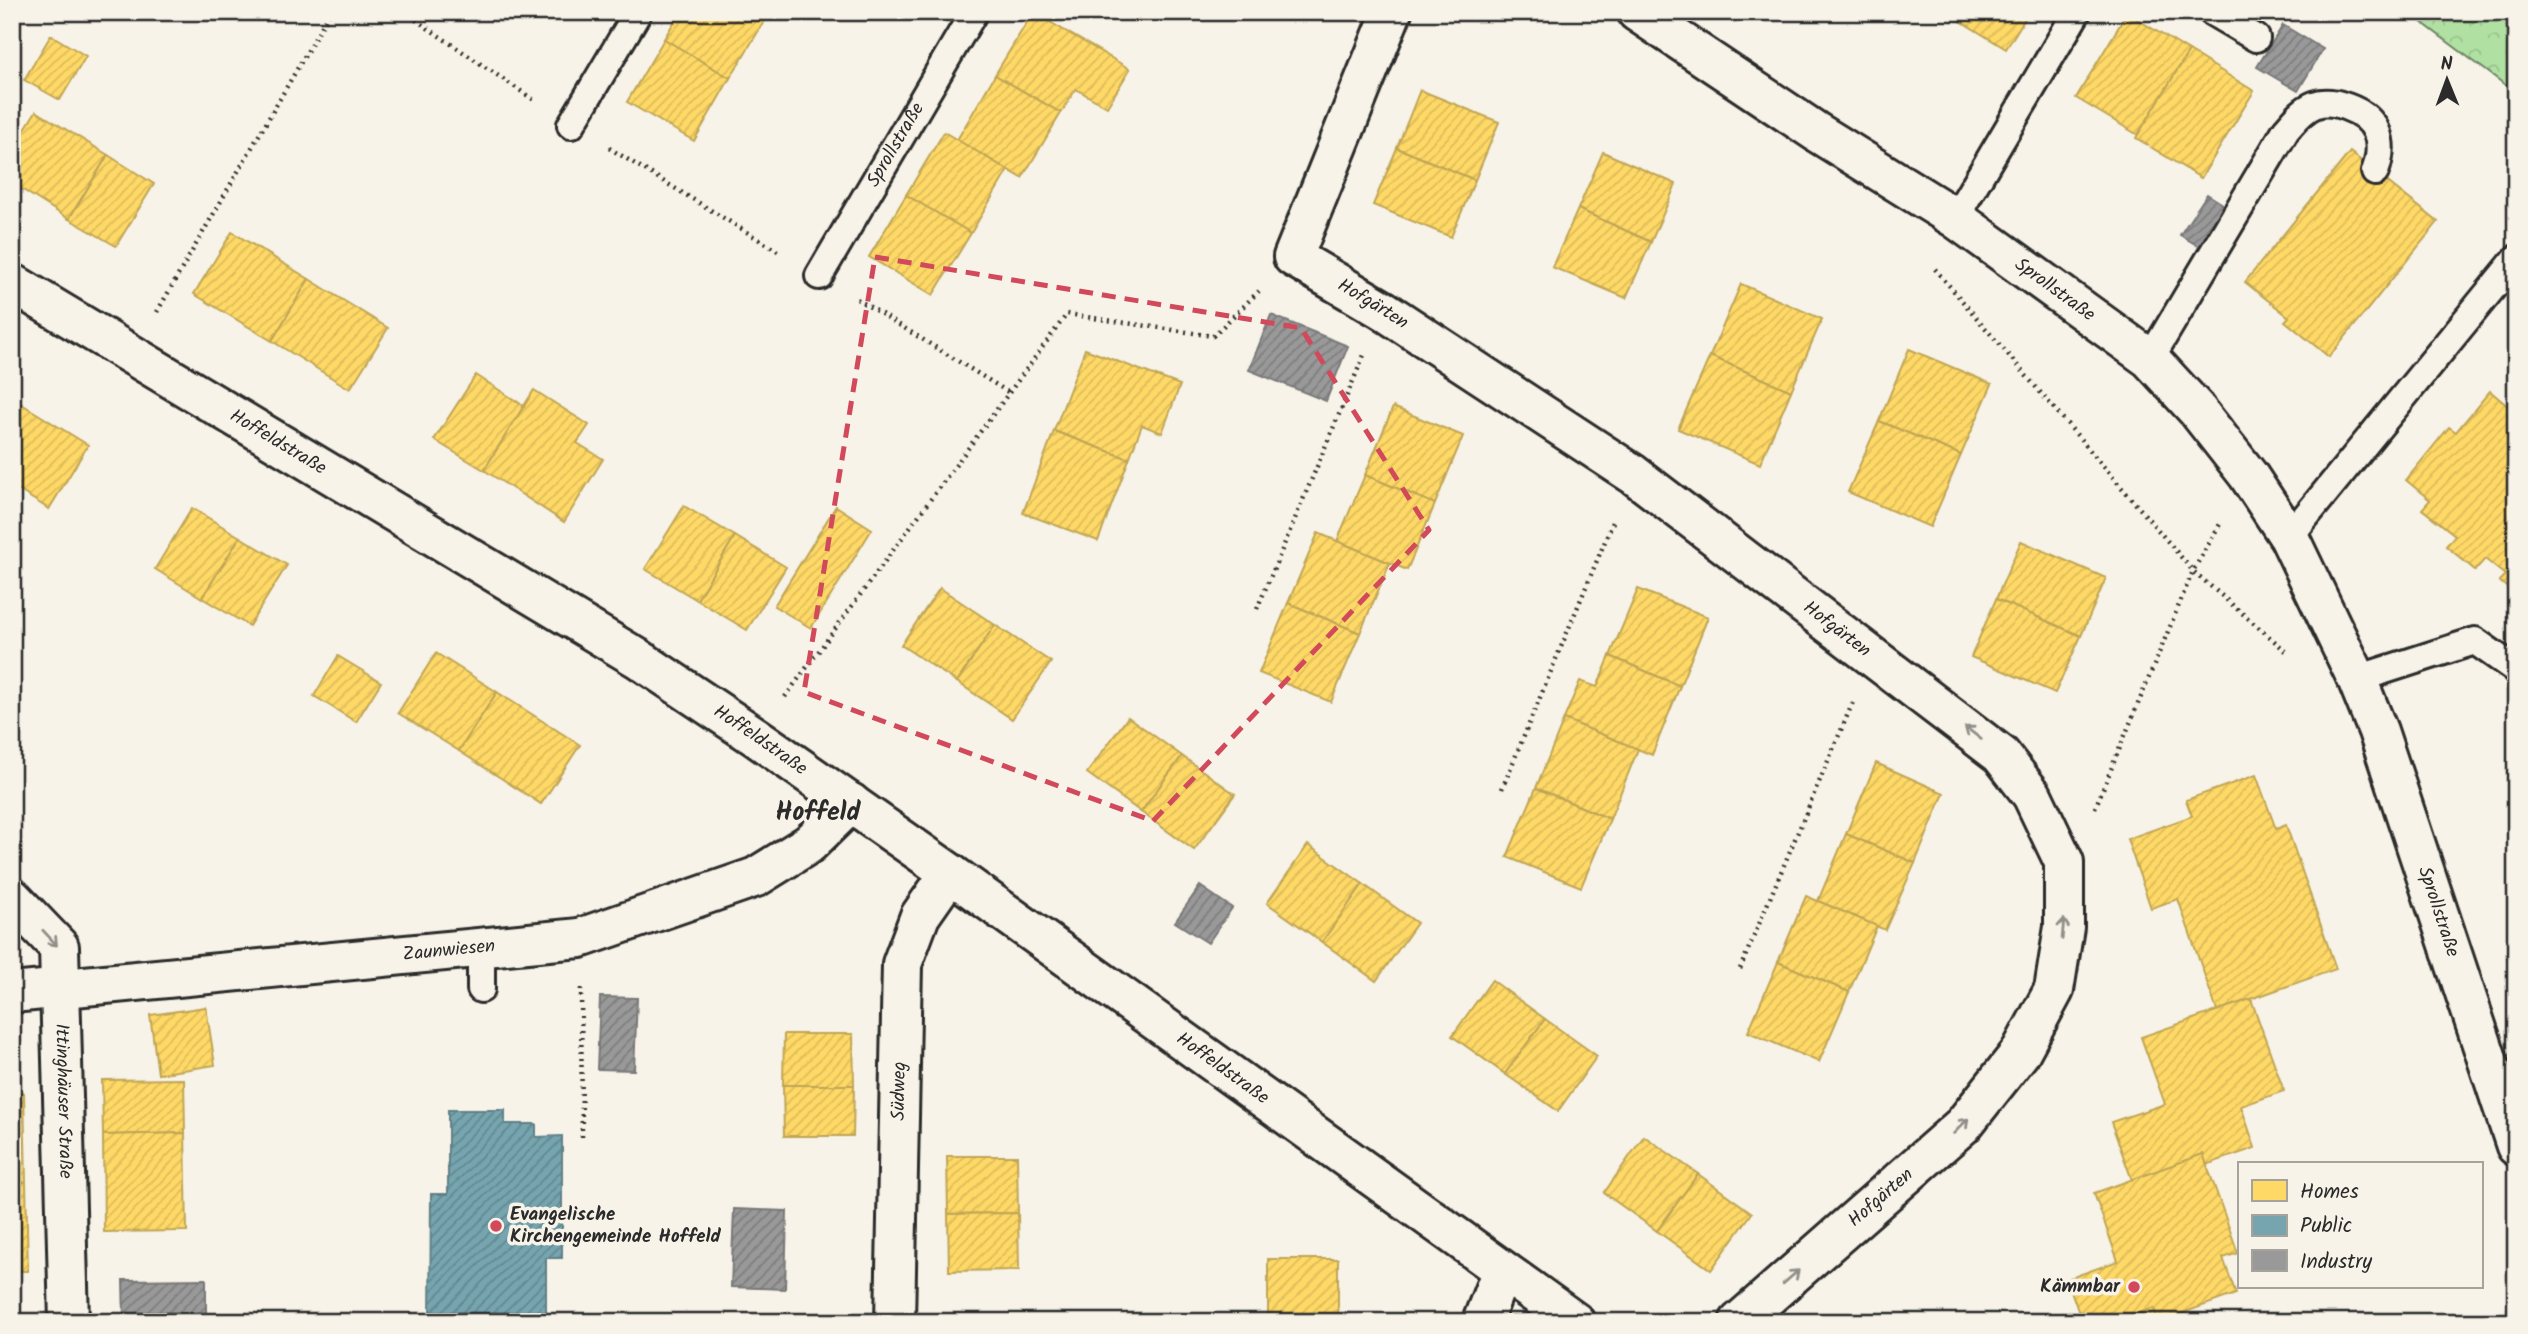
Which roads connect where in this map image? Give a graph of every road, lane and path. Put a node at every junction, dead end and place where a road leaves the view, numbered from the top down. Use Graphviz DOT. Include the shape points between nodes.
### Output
graph roads {
  1 [pos="330,12"];
  2 [pos="404,12"];
  3 [pos="638,12"];
  4 [pos="974,12"];
  5 [pos="1392,12"];
  6 [pos="1637,12"];
  7 [pos="2077,12"];
  8 [pos="2212,12"];
  9 [pos="2256,38"];
  10 [pos="571,125"];
  11 [pos="2375,172"];
  12 [pos="1955,218"];
  13 [pos="1293,257"];
  14 [pos="2516,259"];
  15 [pos="1934,268"];
  16 [pos="819,276"];
  17 [pos="12,283"];
  18 [pos="1383,310"];
  19 [pos="132,355"];
  20 [pos="2150,359"];
  21 [pos="1009,392"];
  22 [pos="1633,474"];
  23 [pos="2289,537"];
  24 [pos="2193,570"];
  25 [pos="1257,609"];
  26 [pos="1872,654"];
  27 [pos="2296,660"];
  28 [pos="2516,670"];
  29 [pos="2357,679"];
  30 [pos="756,737"];
  31 [pos="1502,789"];
  32 [pos="851,803"];
  33 [pos="2064,862"];
  34 [pos="950,873"];
  35 [pos="12,898"];
  36 [pos="580,938"];
  37 [pos="481,947"];
  38 [pos="1740,968"];
  39 [pos="481,989"];
  40 [pos="61,990"];
  41 [pos="12,993"];
  42 [pos="582,1138"];
  43 [pos="2516,1146"];
  44 [pos="1502,1270"];
  45 [pos="69,1322"];
  46 [pos="895,1322"];
  47 [pos="1482,1322"];
  48 [pos="1574,1322"];
  49 [pos="1739,1322"];
  1 -- 19 [label="path"];
  2 -- 10 [label="path"];
  3 -- 10 [label="lane"];
  4 -- 16 [label="lane, Sprollstraße"];
  5 -- 13 [label="street"];
  6 -- 12 [label="street, Sprollstraße"];
  7 -- 12 [label="lane"];
  8 -- 9 [label="lane"];
  10 -- 16 [label="path"];
  11 -- 20 [label="lane" via="2381,143 2373,125 2358,111 2337,103 2317,104 2301,113 2286,130"];
  12 -- 20 [label="street, Sprollstraße"];
  13 -- 18 [label="street, Hofgärten"];
  13 -- 21 [label="path" via="1213,336 1066,314"];
  14 -- 23 [label="lane"];
  15 -- 24 [label="path"];
  16 -- 21 [label="path"];
  17 -- 19 [label="street, Hoffeldstraße"];
  18 -- 22 [label="street, Hofgärten"];
  18 -- 25 [label="path"];
  19 -- 30 [label="street, Hoffeldstraße" via="639,659"];
  20 -- 23 [label="street, Sprollstraße" via="2248,475"];
  21 -- 30 [label="path"];
  22 -- 26 [label="street, Hofgärten"];
  22 -- 31 [label="path"];
  23 -- 29 [label="street, Sprollstraße"];
  24 -- 27 [label="path"];
  24 -- 33 [label="path" via="2084,834"];
  33 -- 26 [label="street, Hofgärten, one-way" via="2032,795 2001,755"];
  26 -- 38 [label="path"];
  28 -- 29 [label="lane" via="2475,641"];
  29 -- 43 [label="street, Sprollstraße"];
  30 -- 32 [label="street, Hoffeldstraße"];
  32 -- 34 [label="street, Hoffeldstraße"];
  32 -- 36 [label="street, Zaunwiesen" via="809,844 756,877"];
  49 -- 33 [label="street, Hofgärten, one-way" via="1963,1125 2020,1054 2054,990 2064,927"];
  34 -- 44 [label="street, Hoffeldstraße"];
  34 -- 46 [label="street, Südweg" via="920,916 902,964"];
  35 -- 40 [label="street, Ittinghäuser Straße, one-way" via="59,947"];
  36 -- 37 [label="street, Zaunwiesen"];
  36 -- 42 [label="path"];
  37 -- 39 [label="lane"];
  37 -- 40 [label="street, Zaunwiesen"];
  40 -- 41 [label="street, Zaunwiesen"];
  40 -- 45 [label="street, Ittinghäuser Straße"];
  44 -- 47 [label="street"];
  44 -- 48 [label="street, Hoffeldstraße"];
}
